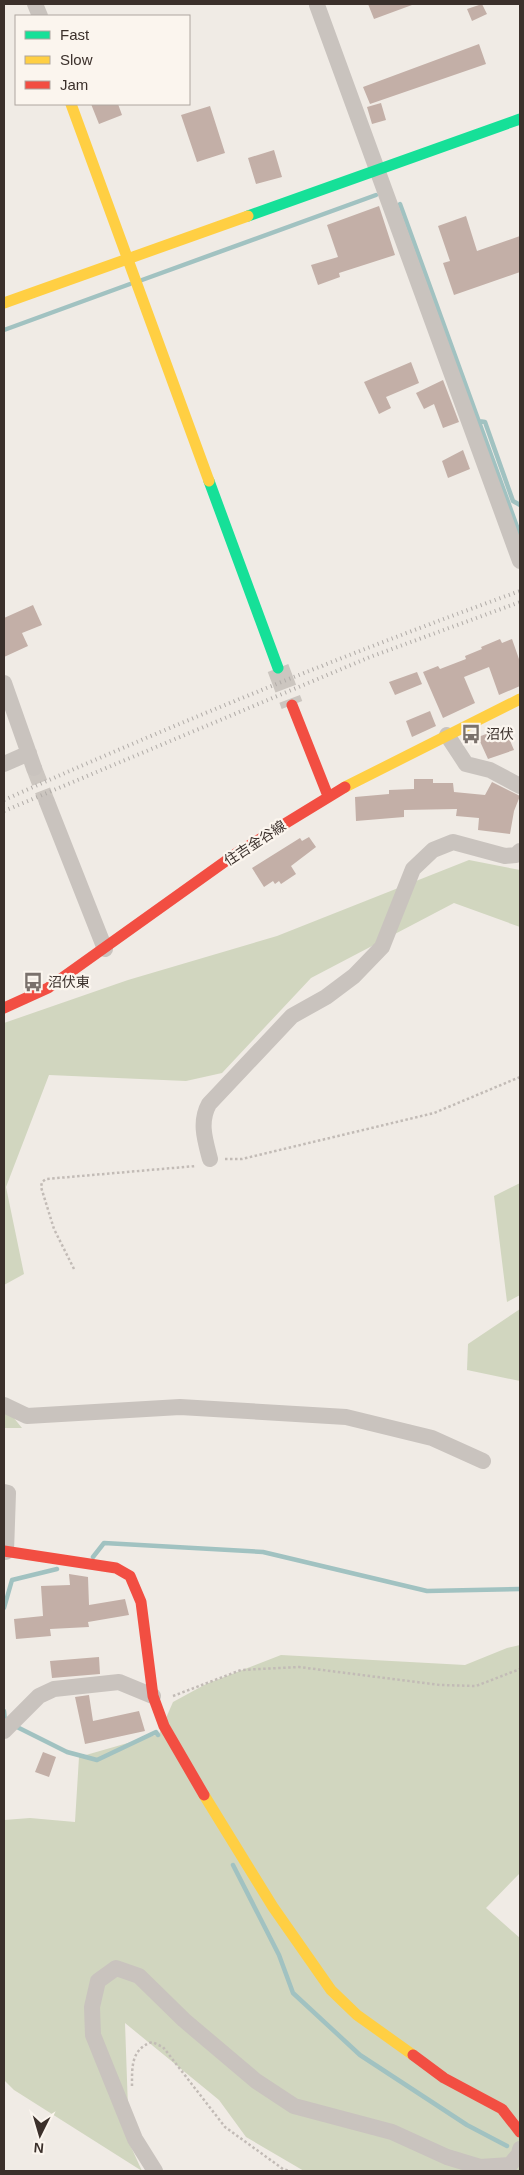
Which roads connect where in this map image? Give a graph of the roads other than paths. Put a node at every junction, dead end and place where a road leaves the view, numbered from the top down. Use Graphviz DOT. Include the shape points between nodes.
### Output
graph roads {
  1 [pos="317,5"];
  2 [pos="71,105"];
  3 [pos="520,120"];
  4 [pos="376,172"];
  5 [pos="126,258"];
  6 [pos="4,303"];
  7 [pos="520,561"];
  8 [pos="278,668"];
  9 [pos="4,683"];
  10 [pos="520,699"];
  11 [pos="292,705"];
  12 [pos="447,735"];
  13 [pos="4,764"];
  14 [pos="520,786"];
  15 [pos="328,796"];
  16 [pos="47,802"];
  17 [pos="520,851"];
  18 [pos="105,949"];
  19 [pos="4,1008"];
  20 [pos="210,1159"];
  21 [pos="4,1405"];
  22 [pos="483,1461"];
  23 [pos="4,1492"];
  24 [pos="5,1544"];
  25 [pos="153,1696"];
  26 [pos="4,1730"];
  27 [pos="520,2132"];
  28 [pos="520,2149"];
  29 [pos="155,2171"];
  1 -- 4 [label="street"];
  2 -- 5 [label="street"];
  3 -- 4 [label="street"];
  4 -- 5 [label="street"];
  4 -- 7 [label="street"];
  5 -- 6 [label="street"];
  5 -- 8 [label="street"];
  9 -- 13 [label="street" via="32,761"];
  10 -- 12 [label="street, 住吉金谷線"];
  11 -- 15 [label="street"];
  12 -- 14 [label="street" via="466,764 490,770"];
  12 -- 15 [label="street, 住吉金谷線"];
  15 -- 18 [label="street, 住吉金谷線" via="237,853"];
  16 -- 18 [label="street"];
  17 -- 20 [label="street" via="516,855 505,856 453,842 433,850 413,869 382,947 354,976 292,1016 209,1104 204,1113 203,1130"];
  18 -- 19 [label="street, 住吉金谷線" via="48,988"];
  21 -- 22 [label="street" via="27,1416 180,1407 346,1417 432,1438"];
  23 -- 24 [label="street" via="8,1493"];
  24 -- 25 [label="street" via="60,1560 116,1568 130,1576 140,1602"];
  25 -- 26 [label="street" via="119,1682 54,1689 39,1696"];
  25 -- 27 [label="street" via="164,1726 213,1811 273,1907 331,1990 357,2014 444,2078 502,2110"];
  28 -- 29 [label="street" via="510,2165 480,2167 447,2157 392,2132 294,2106 256,2080 184,2020 139,1976 116,1968 98,1981 92,2007 93,2035 135,2139"];
}
